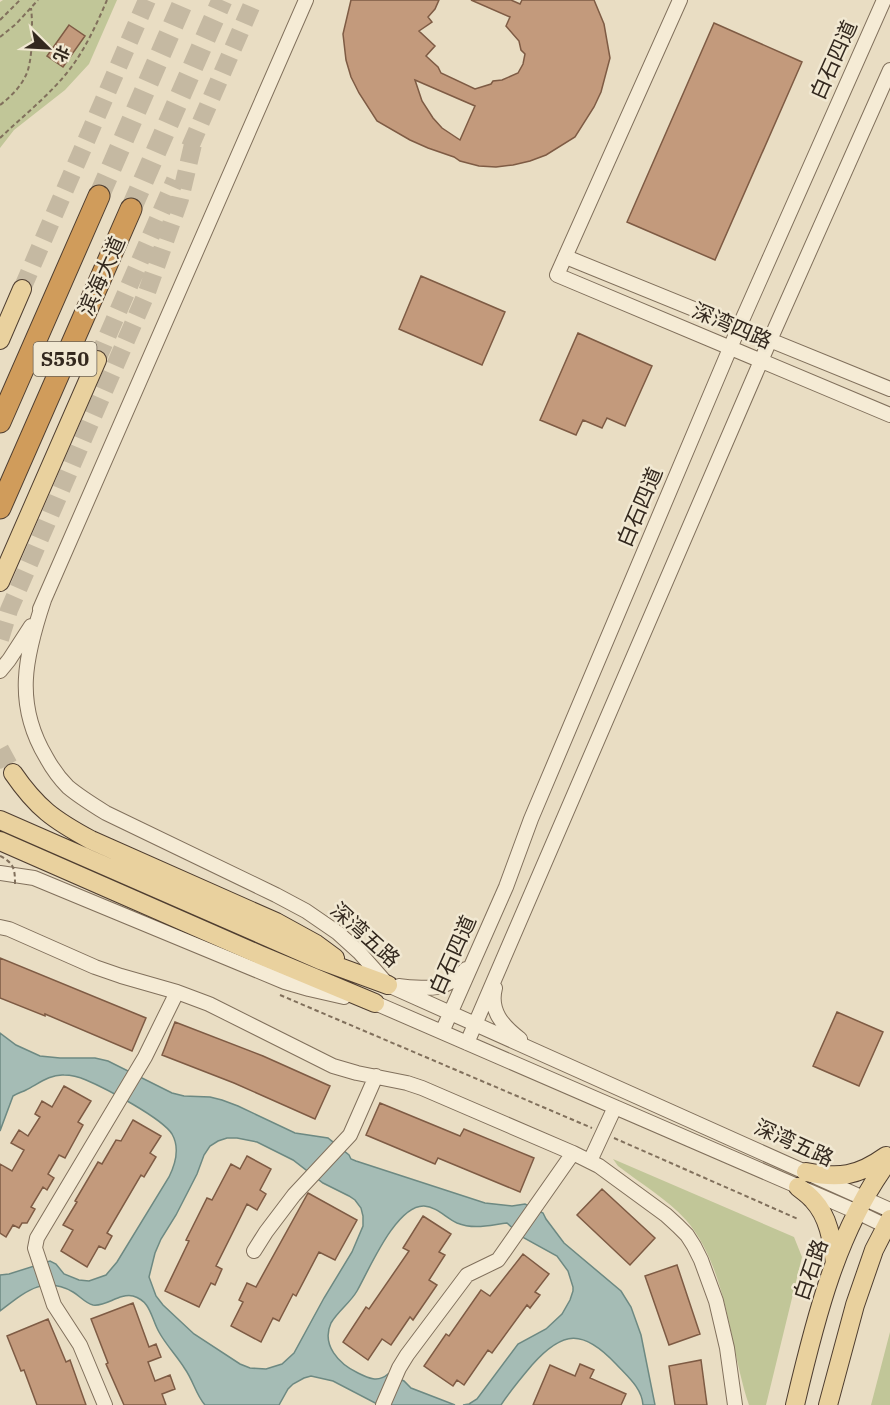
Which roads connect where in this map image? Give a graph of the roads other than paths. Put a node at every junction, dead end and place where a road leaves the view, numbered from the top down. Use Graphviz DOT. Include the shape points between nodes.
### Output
graph roads {
  1 [pos="306,0"];
  2 [pos="680,0"];
  3 [pos="884,0"];
  4 [pos="890,70"];
  5 [pos="99,196"];
  6 [pos="131,209"];
  7 [pos="566,257"];
  8 [pos="22,289"];
  9 [pos="739,327"];
  10 [pos="0,340"];
  11 [pos="770,340"];
  12 [pos="730,348"];
  13 [pos="97,360"];
  14 [pos="761,361"];
  15 [pos="890,389"];
  16 [pos="890,415"];
  17 [pos="0,422"];
  18 [pos="0,508"];
  19 [pos="0,582"];
  20 [pos="44,600"];
  21 [pos="0,671"];
  22 [pos="13,773"];
  23 [pos="0,820"];
  24 [pos="0,841"];
  25 [pos="0,873"];
  26 [pos="0,927"];
  27 [pos="474,960"];
  28 [pos="358,974"];
  29 [pos="498,974"];
  30 [pos="388,985"];
  31 [pos="177,992"];
  32 [pos="375,1003"];
  33 [pos="450,1013"];
  34 [pos="476,1024"];
  35 [pos="442,1032"];
  36 [pos="467,1044"];
  37 [pos="533,1050"];
  38 [pos="376,1076"];
  39 [pos="615,1107"];
  40 [pos="573,1153"];
  41 [pos="890,1153"];
  42 [pos="890,1159"];
  43 [pos="590,1161"];
  44 [pos="802,1179"];
  45 [pos="860,1205"];
  46 [pos="888,1218"];
  47 [pos="254,1251"];
  48 [pos="835,1265"];
  49 [pos="105,1405"];
  50 [pos="383,1405"];
  51 [pos="735,1405"];
  52 [pos="795,1405"];
  53 [pos="828,1405"];
  1 -- 20 [label="street"];
  2 -- 7 [label="street"];
  3 -- 9 [label="street, 白石四道"];
  4 -- 11 [label="street"];
  5 -- 17 [label="highway, 滨海大道 / S550"];
  6 -- 18 [label="highway, 滨海大道 / S550"];
  7 -- 9 [label="street, 深湾四路"];
  7 -- 12 [label="street, 深湾四路" via="557,275"];
  8 -- 10 [label="main road"];
  9 -- 11 [label="street, 深湾四路"];
  9 -- 12 [label="street, 白石四道"];
  11 -- 14 [label="street"];
  11 -- 15 [label="street, 深湾四路"];
  12 -- 14 [label="street, 深湾四路"];
  12 -- 27 [label="street, 白石四道"];
  13 -- 19 [label="main road"];
  14 -- 16 [label="street, 深湾四路"];
  14 -- 29 [label="street"];
  20 -- 21 [label="street" via="28,632"];
  20 -- 30 [label="street, 深湾五路" via="32,636 25,696 38,745 66,785 106,813 306,911 338,933"];
  22 -- 28 [label="main road" via="27,794 64,825 276,922"];
  23 -- 28 [label="main road"];
  24 -- 32 [label="main road"];
  25 -- 32 [label="street, 深湾五路" via="34,878 285,982"];
  26 -- 31 [label="street" via="95,967"];
  27 -- 30 [label="street" via="444,986"];
  27 -- 33 [label="street, 白石四道"];
  28 -- 30 [label="main road"];
  29 -- 34 [label="street"];
  29 -- 37 [label="street" via="495,1011 501,1022"];
  30 -- 33 [label="street, 深湾五路"];
  31 -- 38 [label="street" via="333,1065"];
  31 -- 49 [label="street" via="145,1057 37,1238 35,1248 54,1305 80,1345"];
  32 -- 35 [label="street, 深湾五路"];
  33 -- 34 [label="street, 深湾五路"];
  33 -- 35 [label="street, 白石四道"];
  34 -- 36 [label="street"];
  34 -- 37 [label="street, 深湾五路"];
  35 -- 36 [label="street, 深湾五路"];
  36 -- 39 [label="street, 深湾五路"];
  37 -- 44 [label="street, 深湾五路"];
  38 -- 40 [label="street" via="422,1088"];
  38 -- 47 [label="street" via="350,1136 294,1195"];
  39 -- 43 [label="street"];
  39 -- 44 [label="street, 深湾五路"];
  40 -- 43 [label="street"];
  40 -- 50 [label="street" via="498,1260 467,1275 407,1355"];
  41 -- 44 [label="main road" via="851,1174"];
  42 -- 45 [label="main road, 白石路"];
  43 -- 51 [label="street" via="666,1215 687,1235 718,1309 728,1348"];
  44 -- 45 [label="street, 深湾五路"];
  44 -- 48 [label="main road" via="828,1227"];
  45 -- 46 [label="street, 深湾五路"];
  45 -- 48 [label="main road, 白石路"];
  46 -- 53 [label="main road" via="855,1305"];
  48 -- 52 [label="main road, 白石路"];
}
